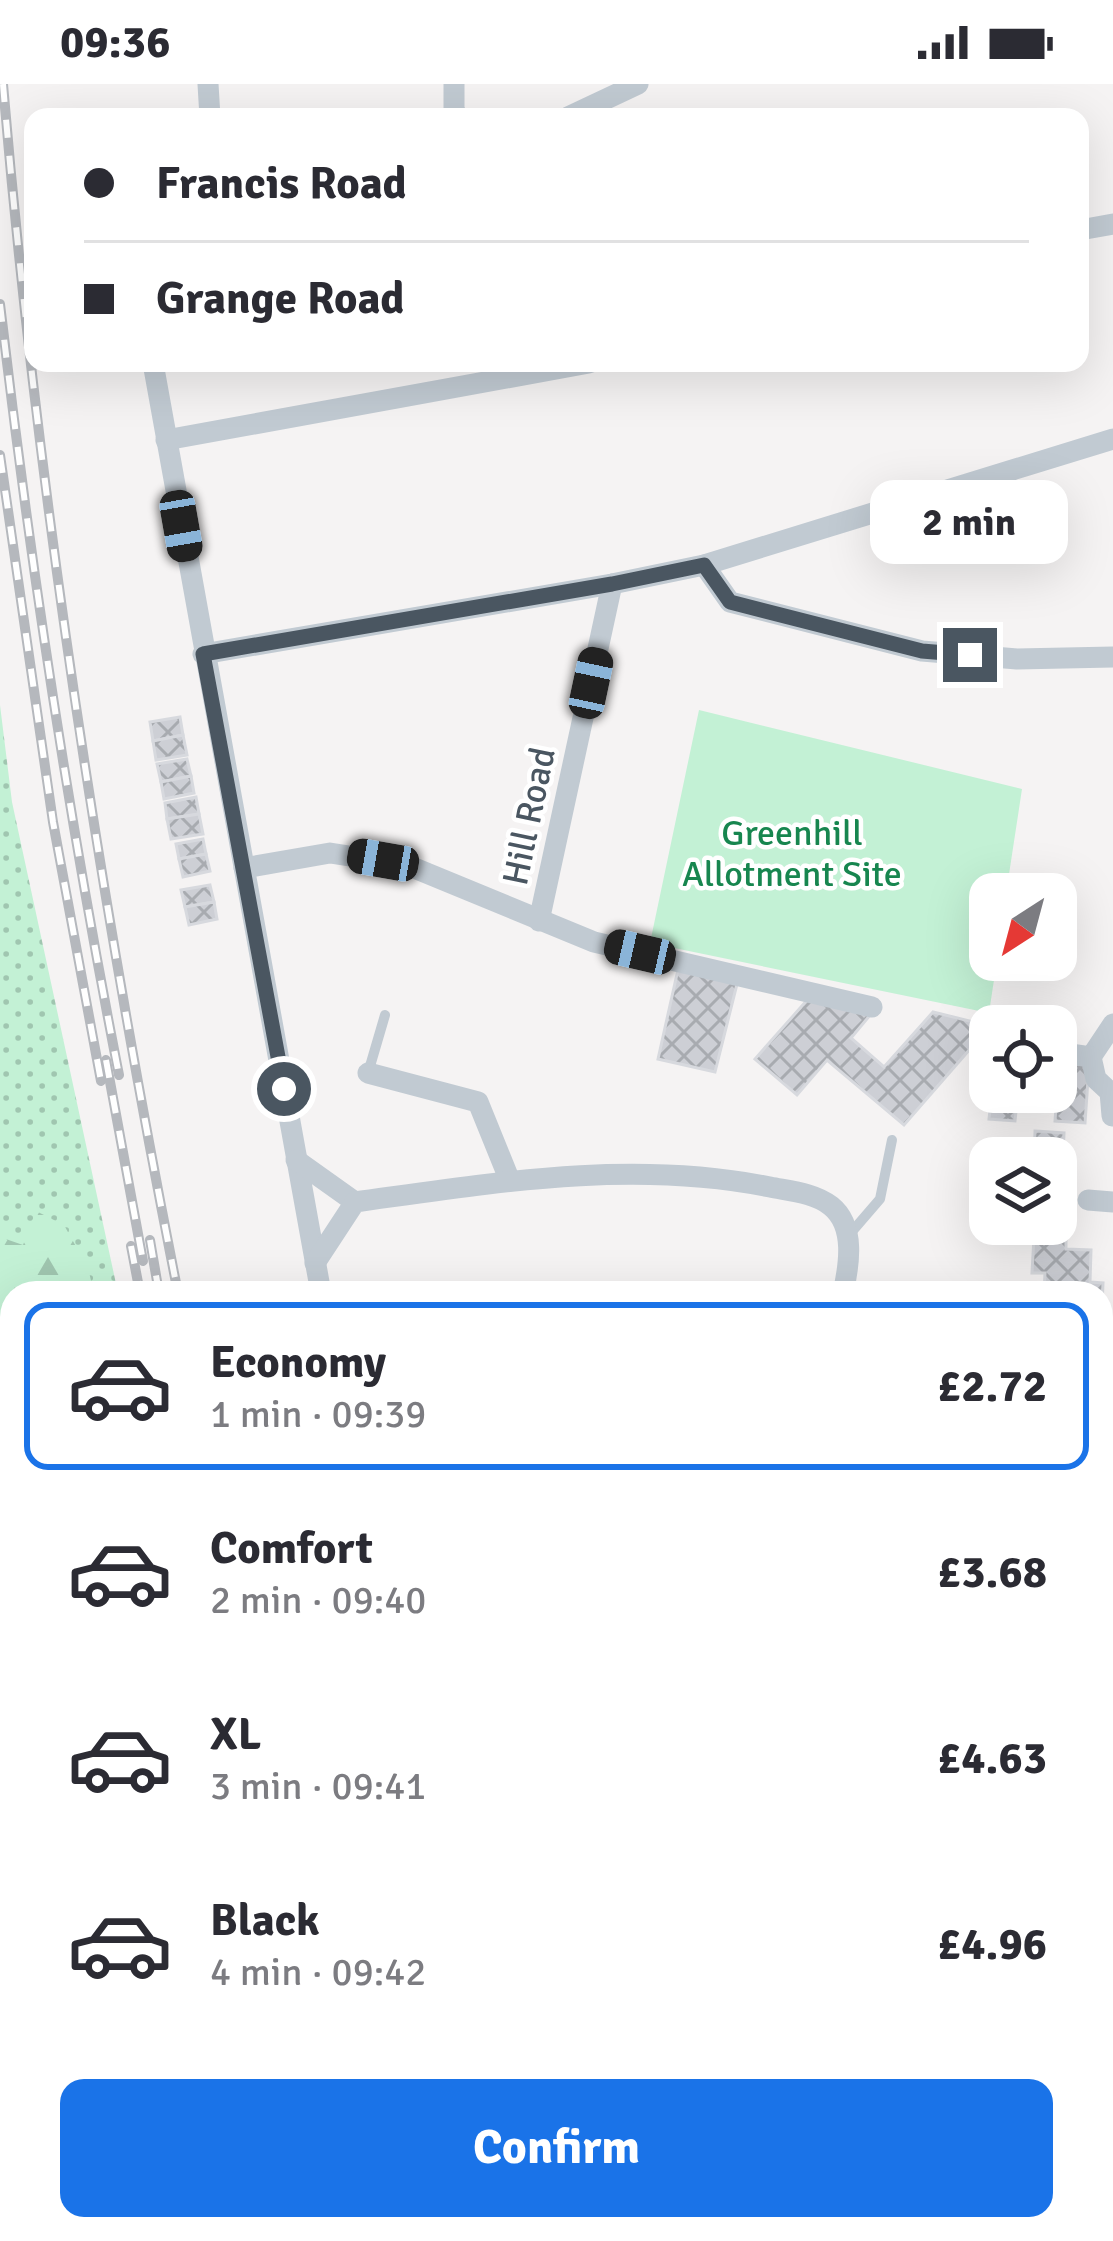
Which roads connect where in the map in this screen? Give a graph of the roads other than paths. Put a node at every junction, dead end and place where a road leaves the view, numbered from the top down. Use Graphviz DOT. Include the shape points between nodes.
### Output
graph roads {
  1 [pos="638,84"];
  2 [pos="587,108"];
  3 [pos="155,372"];
  4 [pos="540,372"];
  5 [pos="1113,439"];
  6 [pos="166,440"];
  7 [pos="704,565"];
  8 [pos="612,584"];
  9 [pos="203,654"];
  10 [pos="1113,657"];
  11 [pos="244,868"];
  12 [pos="539,921"];
  13 [pos="872,1007"];
  14 [pos="385,1015"];
  15 [pos="1113,1024"];
  16 [pos="368,1073"];
  17 [pos="1112,1116"];
  18 [pos="892,1140"];
  19 [pos="296,1160"];
  20 [pos="510,1181"];
  21 [pos="1088,1200"];
  22 [pos="355,1202"];
  23 [pos="1113,1202"];
  24 [pos="847,1237"];
  25 [pos="315,1263"];
  26 [pos="319,1281"];
  27 [pos="846,1281"];
  1 -- 2 [label="street"];
  3 -- 6 [label="street"];
  4 -- 6 [label="street"];
  5 -- 7 [label="street"];
  6 -- 9 [label="street"];
  7 -- 8 [label="street"];
  7 -- 10 [label="street" via="730,602 922,651"];
  8 -- 9 [label="street"];
  8 -- 12 [label="street, Hill Road"];
  9 -- 11 [label="street"];
  11 -- 12 [label="street" via="330,853 407,865"];
  11 -- 19 [label="street"];
  12 -- 13 [label="street" via="594,942"];
  14 -- 16 [label="lane"];
  15 -- 17 [label="street" via="1080,1056 1110,1092"];
  16 -- 20 [label="street" via="478,1102"];
  18 -- 24 [label="lane" via="880,1199"];
  19 -- 22 [label="street"];
  19 -- 25 [label="street"];
  20 -- 22 [label="street"];
  20 -- 24 [label="street" via="647,1172 753,1184 832,1207"];
  21 -- 23 [label="street"];
  22 -- 25 [label="street"];
  24 -- 27 [label="street"];
  25 -- 26 [label="street"];
}
